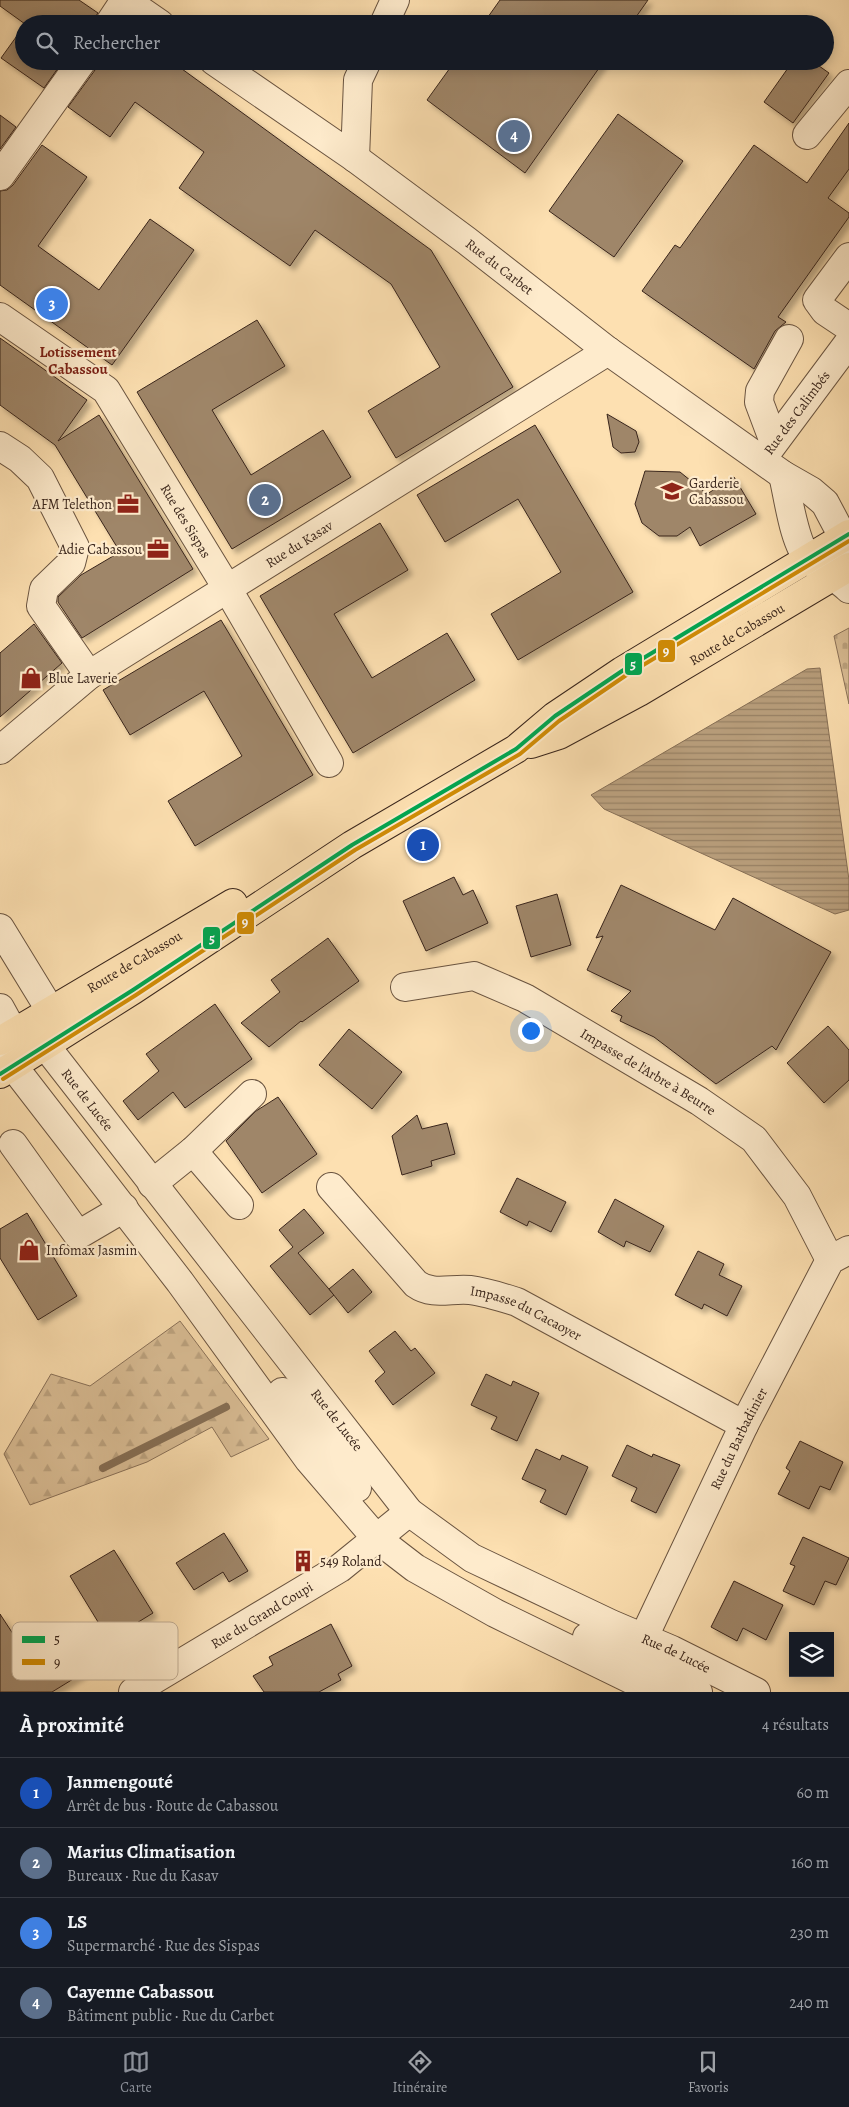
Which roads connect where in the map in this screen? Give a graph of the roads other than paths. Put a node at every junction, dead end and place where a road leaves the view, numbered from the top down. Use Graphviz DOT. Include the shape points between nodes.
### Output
graph roads {
  1 [pos="125,0"];
  2 [pos="395,0"];
  3 [pos="115,15"];
  4 [pos="147,15"];
  5 [pos="388,15"];
  6 [pos="76,70"];
  7 [pos="227,70"];
  8 [pos="363,70"];
  9 [pos="849,84"];
  10 [pos="807,135"];
  11 [pos="355,158"];
  12 [pos="0,176"];
  13 [pos="849,257"];
  14 [pos="0,317"];
  15 [pos="849,327"];
  16 [pos="789,339"];
  17 [pos="849,342"];
  18 [pos="608,351"];
  19 [pos="0,446"];
  20 [pos="773,459"];
  21 [pos="846,536"];
  22 [pos="808,559"];
  23 [pos="844,577"];
  24 [pos="227,588"];
  25 [pos="89,675"];
  26 [pos="516,749"];
  27 [pos="0,750"];
  28 [pos="330,763"];
  29 [pos="0,928"];
  30 [pos="405,987"];
  31 [pos="0,1008"];
  32 [pos="6,1037"];
  33 [pos="34,1047"];
  34 [pos="252,1094"];
  35 [pos="13,1144"];
  36 [pos="192,1151"];
  37 [pos="152,1184"];
  38 [pos="331,1187"];
  39 [pos="240,1204"];
  40 [pos="124,1208"];
  41 [pos="840,1255"];
  42 [pos="744,1425"];
  43 [pos="392,1526"];
  44 [pos="643,1639"];
  45 [pos="178,1669"];
  46 [pos="161,1680"];
  47 [pos="148,1688"];
  48 [pos="657,1692"];
  49 [pos="698,1692"];
  50 [pos="756,1692"];
  1 -- 3 [label="street"];
  1 -- 4 [label="street"];
  2 -- 5 [label="street"];
  6 -- 12 [label="street"];
  7 -- 11 [label="street, Rue du Carbet"];
  8 -- 11 [label="street" via="358,80"];
  9 -- 10 [label="street"];
  11 -- 18 [label="street, Rue du Carbet"];
  13 -- 15 [label="street" via="817,300 825,311"];
  14 -- 24 [label="street, Rue des Sispas" via="106,390"];
  16 -- 20 [label="street" via="760,390 759,402"];
  17 -- 20 [label="street, Rue des Calimbés"];
  18 -- 20 [label="street, Rue du Carbet"];
  18 -- 24 [label="street, Rue du Kasav"];
  19 -- 25 [label="street" via="40,478 75,547 71,563 44,589 41,606"];
  20 -- 21 [label="street, Rue du Carbet" via="825,503"];
  20 -- 22 [label="street" via="800,546"];
  21 -- 22 [label="main road, Route de Cabassou"];
  21 -- 23 [label="street"];
  22 -- 23 [label="street"];
  22 -- 26 [label="main road, Route de Cabassou" via="622,671 555,716"];
  23 -- 26 [label="main road, Route de Cabassou" via="559,735"];
  24 -- 25 [label="street, Rue du Kasav"];
  24 -- 28 [label="street, Rue des Sispas"];
  25 -- 27 [label="street, Rue du Kasav"];
  26 -- 33 [label="main road, Route de Cabassou" via="352,845"];
  29 -- 33 [label="street"];
  30 -- 41 [label="street, Impasse de l'Arbre à Beurre" via="474,976 525,998 700,1101 754,1139"];
  31 -- 32 [label="street"];
  32 -- 33 [label="main road, Route de Cabassou"];
  32 -- 33 [label="street"];
  33 -- 37 [label="street, Rue de Lucée"];
  33 -- 40 [label="street"];
  33 -- 43 [label="street" via="340,1468"];
  34 -- 36 [label="street"];
  35 -- 40 [label="street" via="78,1235"];
  36 -- 37 [label="street"];
  36 -- 39 [label="street"];
  37 -- 43 [label="street, Rue de Lucée"];
  38 -- 42 [label="street, Impasse du Cacaoyer" via="416,1284 425,1290 468,1290 517,1302"];
  40 -- 43 [label="street" via="309,1460"];
  41 -- 42 [label="street, Rue du Barbadinier"];
  42 -- 44 [label="street, Rue du Barbadinier"];
  43 -- 44 [label="street, Rue de Lucée" via="472,1558"];
  43 -- 45 [label="street, Rue du Grand Coupi" via="340,1568"];
  43 -- 48 [label="street" via="415,1568 494,1613"];
  43 -- 49 [label="street" via="441,1565"];
  44 -- 50 [label="street, Rue de Lucée"];
  46 -- 47 [label="street, Rue du Grand Coupi"];
}
